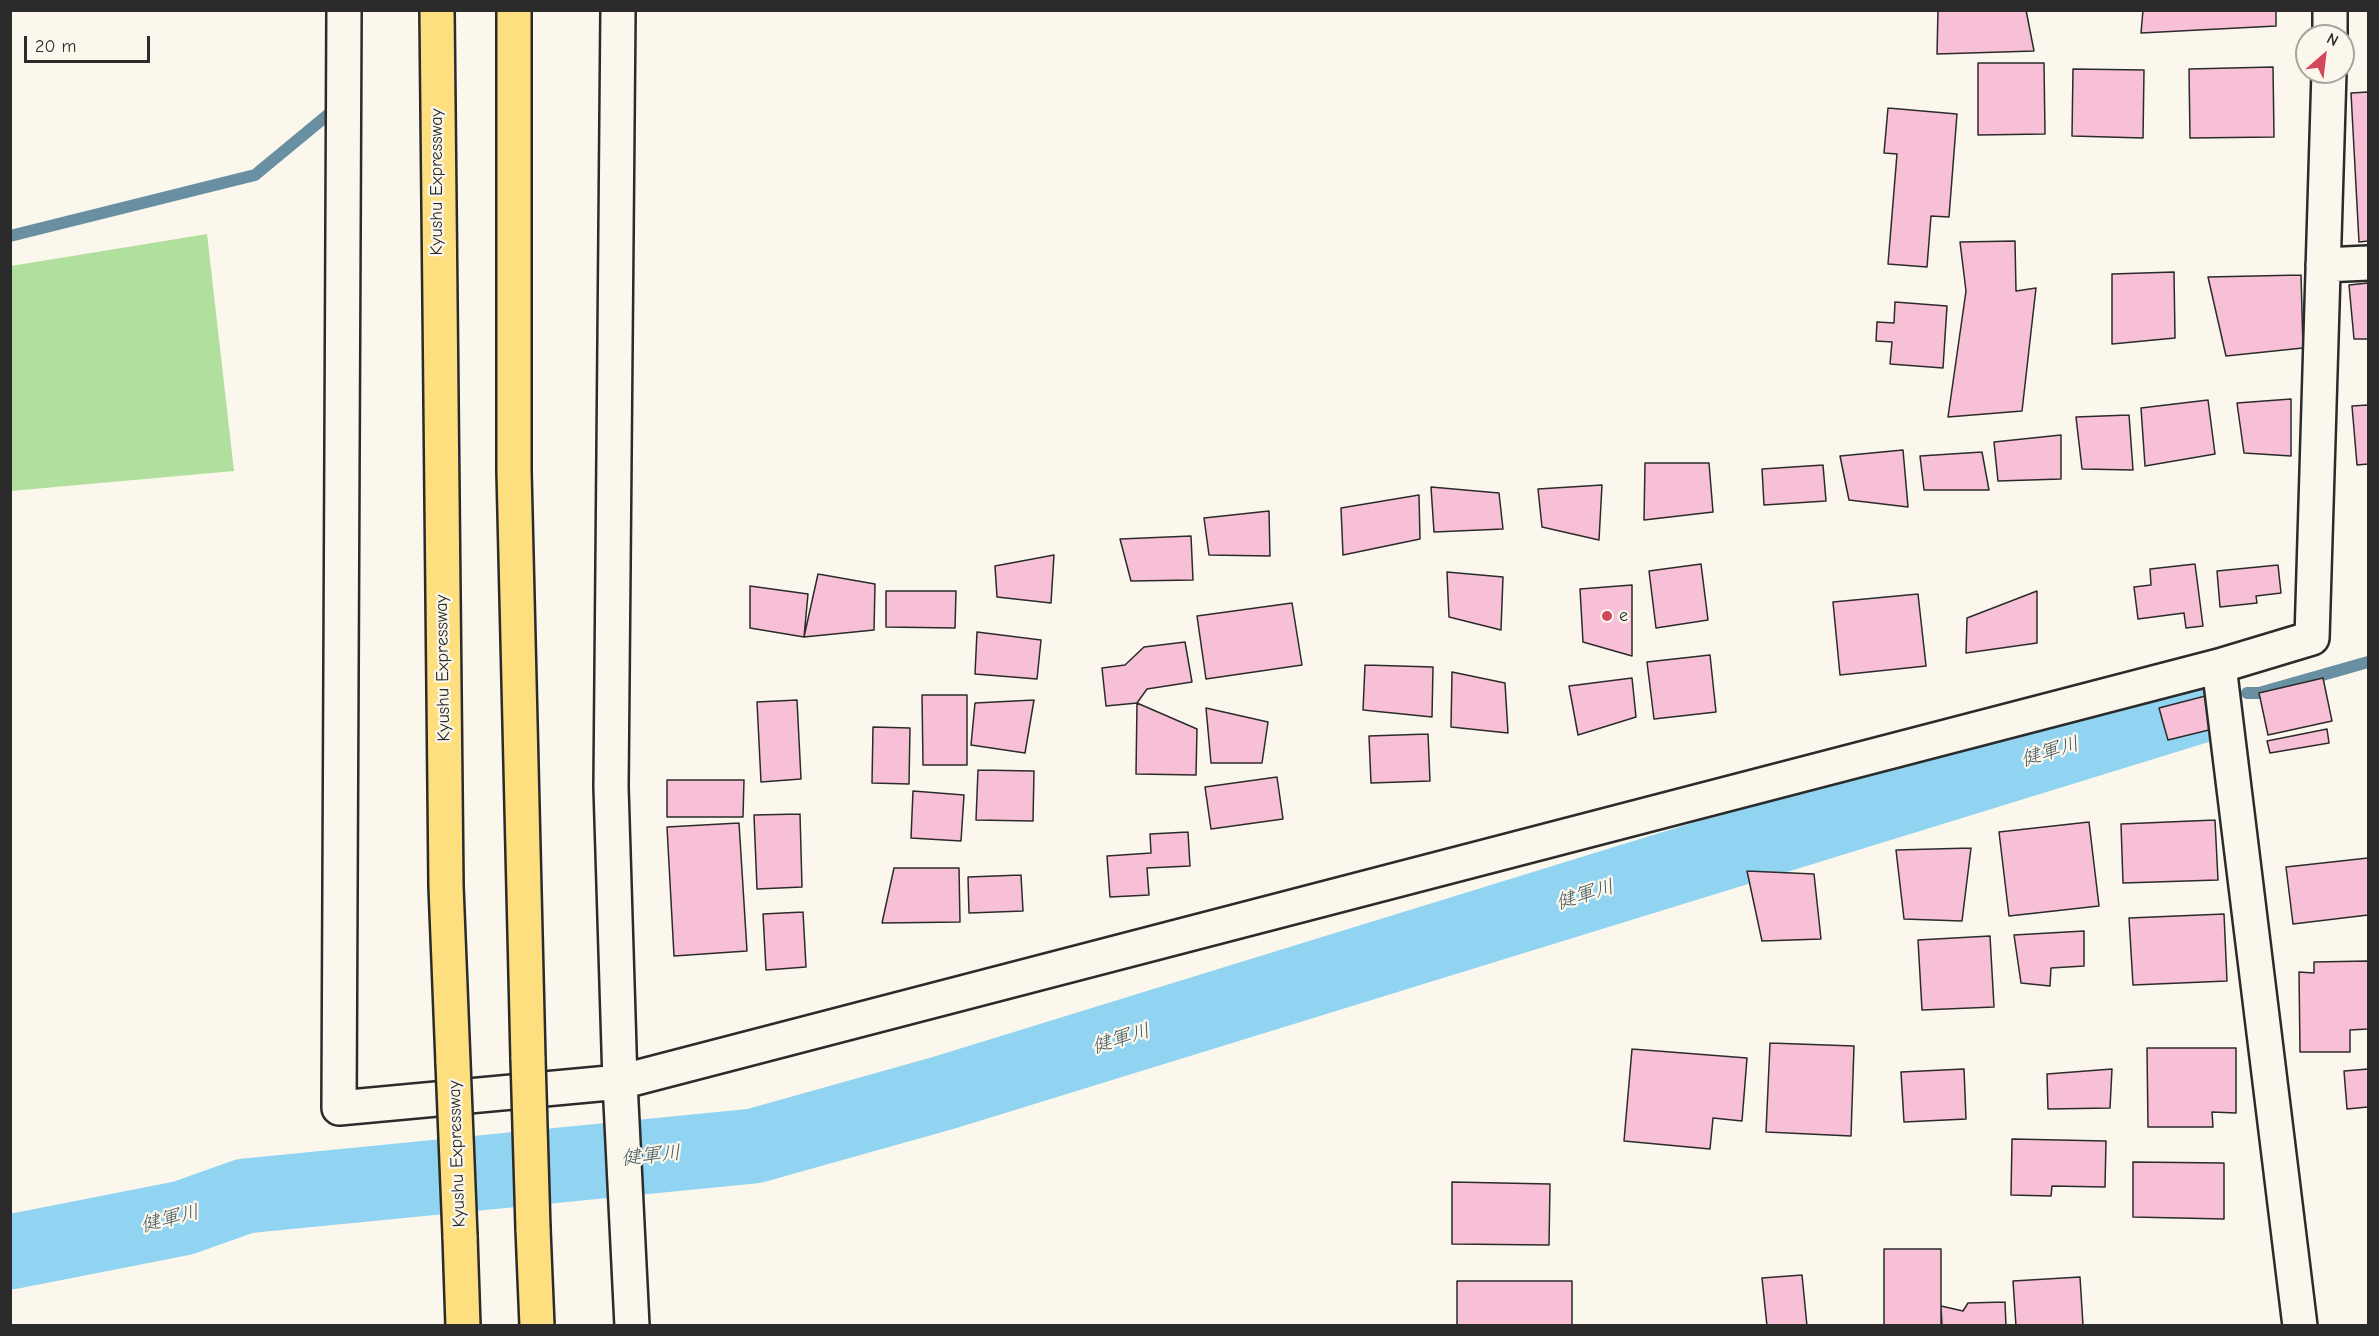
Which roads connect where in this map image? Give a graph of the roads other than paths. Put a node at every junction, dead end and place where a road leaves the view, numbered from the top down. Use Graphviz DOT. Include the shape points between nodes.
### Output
graph roads {
  1 [pos="344,10"];
  2 [pos="437,10"];
  3 [pos="514,10"];
  4 [pos="618,10"];
  5 [pos="2329,84"];
  6 [pos="2368,263"];
  7 [pos="2323,265"];
  8 [pos="2219,666"];
  9 [pos="620,1082"];
  10 [pos="463,1326"];
  11 [pos="537,1326"];
  12 [pos="632,1326"];
  13 [pos="2300,1326"];
  1 -- 9 [label="street" via="339,1108"];
  2 -- 10 [label="highway, Kyushu Expressway, bridge" via="446,886"];
  3 -- 11 [label="highway, bridge" via="514,471"];
  4 -- 9 [label="street" via="611,787"];
  5 -- 7 [label="street"];
  6 -- 7 [label="street"];
  7 -- 8 [label="street" via="2312,638"];
  8 -- 9 [label="street"];
  8 -- 13 [label="street"];
  9 -- 12 [label="street"];
}
